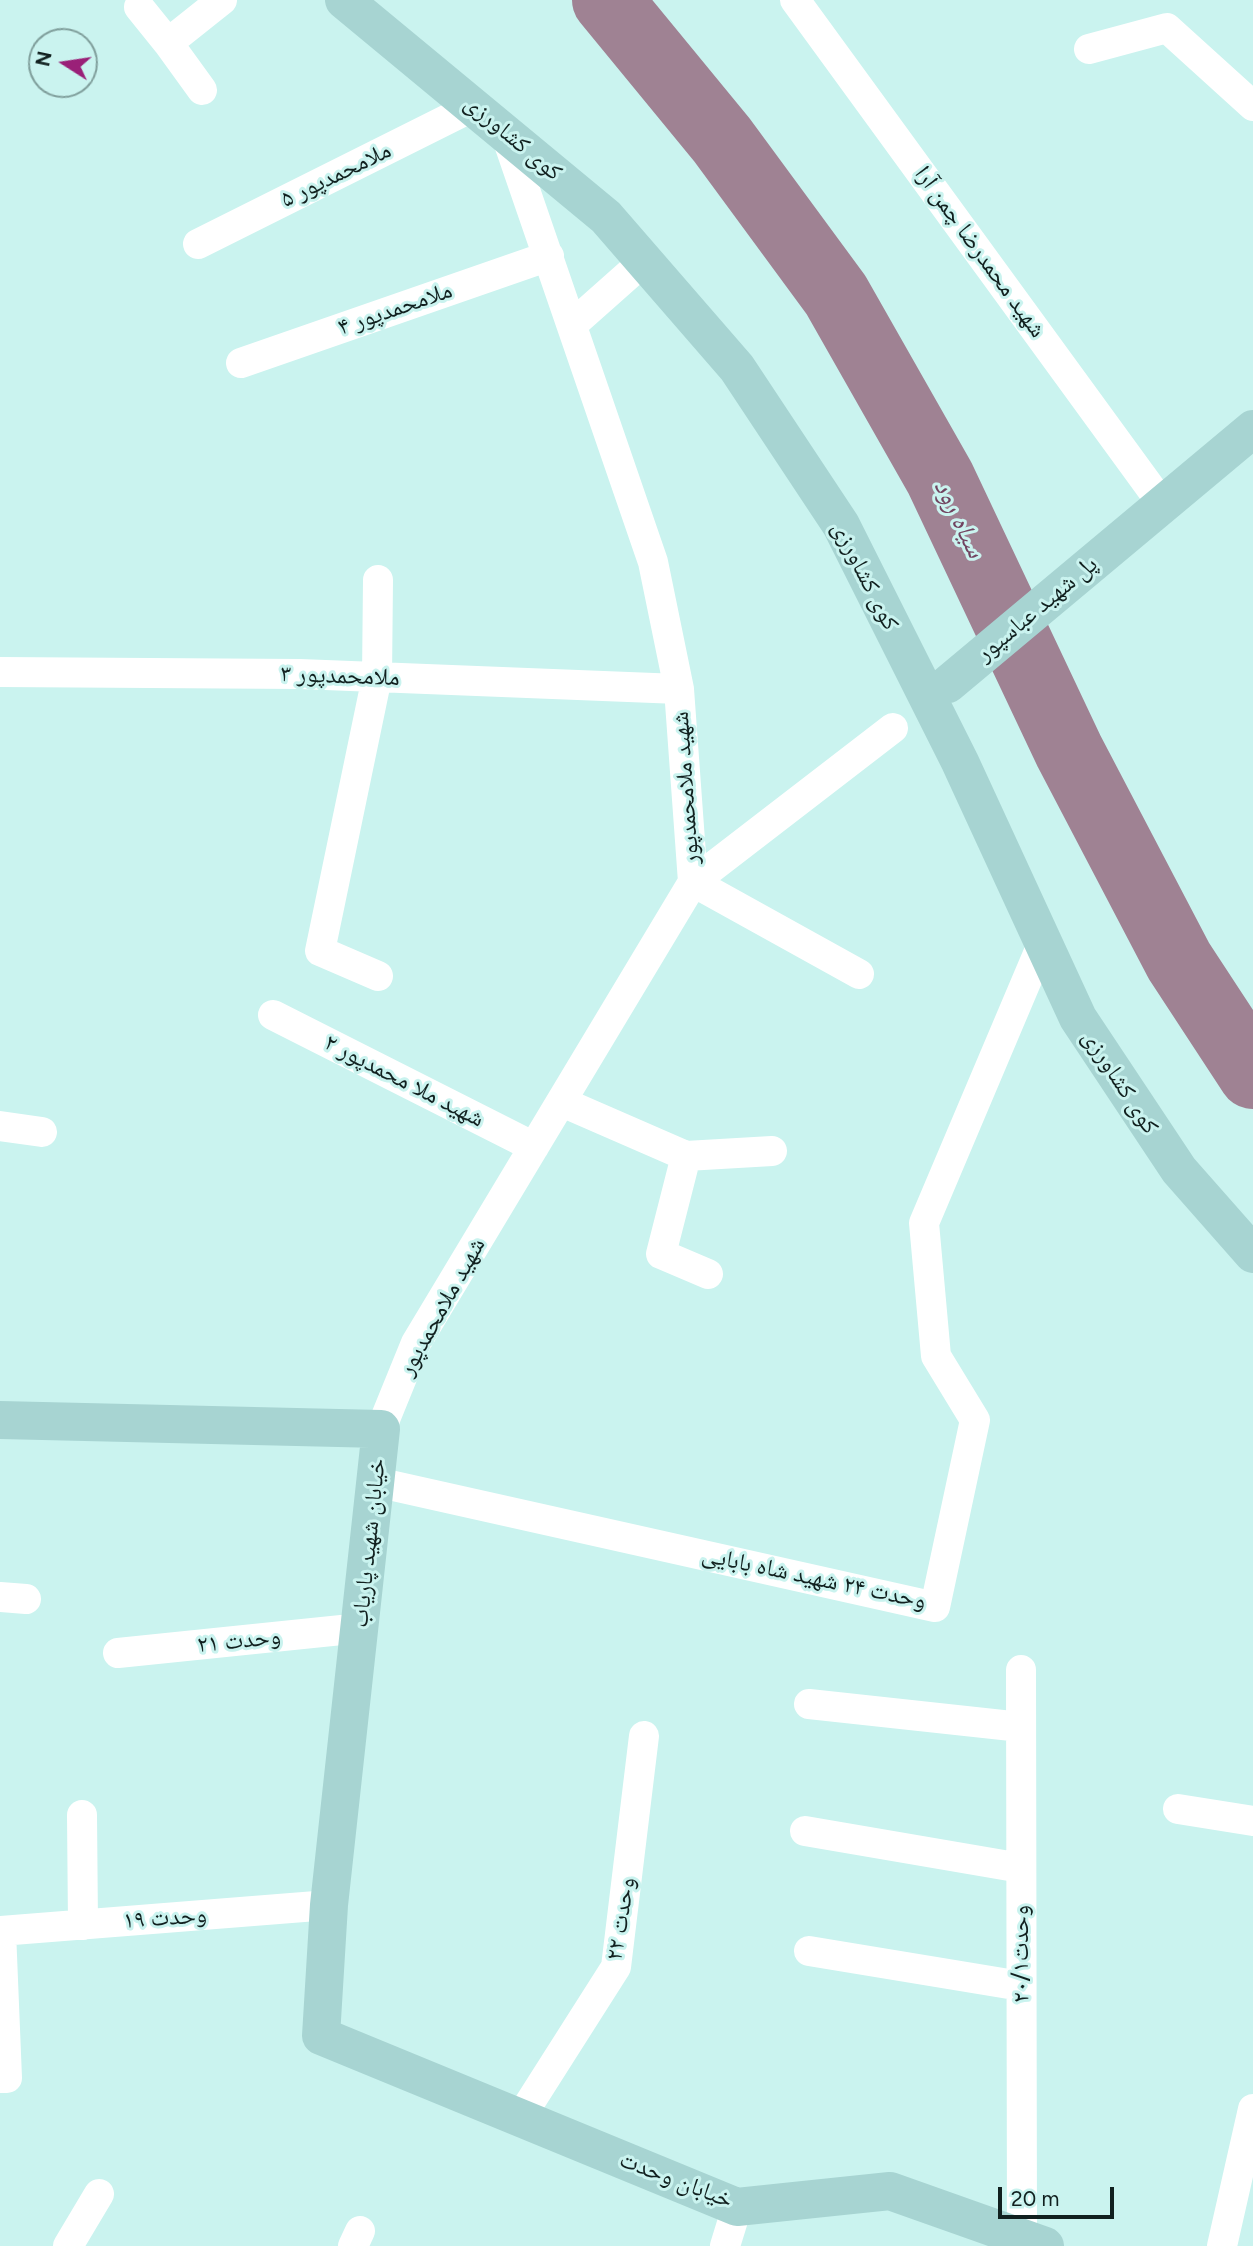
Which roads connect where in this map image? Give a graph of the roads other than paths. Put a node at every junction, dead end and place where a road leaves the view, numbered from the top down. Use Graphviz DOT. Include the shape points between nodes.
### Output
graph roads {
  1 [pos="222,0"];
  2 [pos="344,0"];
  3 [pos="795,0"];
  4 [pos="139,7"];
  5 [pos="168,43"];
  6 [pos="1089,49"];
  7 [pos="202,89"];
  8 [pos="474,106"];
  9 [pos="1253,106"];
  10 [pos="505,132"];
  11 [pos="198,244"];
  12 [pos="549,256"];
  13 [pos="644,261"];
  14 [pos="573,324"];
  15 [pos="241,363"];
  16 [pos="1253,429"];
  17 [pos="1163,505"];
  18 [pos="378,580"];
  19 [pos="0,672"];
  20 [pos="377,677"];
  21 [pos="679,689"];
  22 [pos="938,691"];
  23 [pos="893,728"];
  24 [pos="694,882"];
  25 [pos="1043,942"];
  26 [pos="859,974"];
  27 [pos="378,976"];
  28 [pos="273,1015"];
  29 [pos="562,1102"];
  30 [pos="0,1126"];
  31 [pos="42,1132"];
  32 [pos="534,1147"];
  33 [pos="772,1151"];
  34 [pos="686,1156"];
  35 [pos="1253,1254"];
  36 [pos="708,1274"];
  37 [pos="0,1420"];
  38 [pos="381,1429"];
  39 [pos="376,1482"];
  40 [pos="361,1628"];
  41 [pos="118,1653"];
  42 [pos="1021,1670"];
  43 [pos="809,1704"];
  44 [pos="1021,1727"];
  45 [pos="644,1736"];
  46 [pos="1178,1809"];
  47 [pos="82,1815"];
  48 [pos="1253,1821"];
  49 [pos="805,1831"];
  50 [pos="1021,1868"];
  51 [pos="330,1905"];
  52 [pos="83,1925"];
  53 [pos="0,1931"];
  54 [pos="808,1951"];
  55 [pos="1021,1986"];
  56 [pos="321,2036"];
  57 [pos="0,2078"];
  58 [pos="1253,2109"];
  59 [pos="520,2118"];
  60 [pos="1249,2143"];
  61 [pos="99,2194"];
  62 [pos="737,2207"];
  63 [pos="1033,2242"];
  64 [pos="68,2246"];
  65 [pos="725,2246"];
  66 [pos="1222,2246"];
  1 -- 5 [label="street"];
  2 -- 8 [label="street, کوی کشاورزی"];
  3 -- 17 [label="street, شهید محمدرضا چمن آرا"];
  4 -- 5 [label="street"];
  5 -- 7 [label="street"];
  6 -- 9 [label="street" via="1167,28"];
  8 -- 10 [label="street, کوی کشاورزی"];
  8 -- 11 [label="street, ملامحمدپور ۵"];
  10 -- 12 [label="street, شهید ملامحمدپور"];
  10 -- 13 [label="street, کوی کشاورزی" via="606,217"];
  12 -- 14 [label="street, شهید ملامحمدپور"];
  12 -- 15 [label="street, ملامحمدپور ۴"];
  13 -- 14 [label="street"];
  13 -- 22 [label="street, کوی کشاورزی" via="737,368 841,525"];
  14 -- 21 [label="street, شهید ملامحمدپور" via="653,562"];
  16 -- 17 [label="street, پل شهید عباسپور"];
  17 -- 22 [label="street, پل شهید عباسپور"];
  18 -- 20 [label="street"];
  19 -- 20 [label="street, ملامحمدپور ۳"];
  20 -- 21 [label="street, ملامحمدپور ۳"];
  20 -- 27 [label="street" via="320,951"];
  21 -- 24 [label="street, شهید ملامحمدپور"];
  22 -- 25 [label="street, کوی کشاورزی" via="960,762"];
  23 -- 24 [label="street"];
  24 -- 26 [label="street"];
  24 -- 29 [label="street, شهید ملامحمدپور"];
  25 -- 35 [label="street, کوی کشاورزی" via="1078,1018 1179,1170"];
  25 -- 39 [label="street, وحدت ۲۴ شهید شاه بابایی" via="924,1223 936,1356 975,1420 935,1607"];
  28 -- 32 [label="street, شهید ملا محمدپور ۲"];
  29 -- 32 [label="street, شهید ملامحمدپور"];
  29 -- 34 [label="street"];
  30 -- 31 [label="street"];
  32 -- 38 [label="street, شهید ملامحمدپور" via="416,1343"];
  33 -- 34 [label="street"];
  34 -- 36 [label="street" via="662,1254"];
  37 -- 38 [label="street, خیابان شهید پاریاب"];
  38 -- 39 [label="street, خیابان شهید پاریاب"];
  39 -- 40 [label="street, خیابان شهید پاریاب"];
  40 -- 41 [label="street, وحدت ۲۱"];
  40 -- 51 [label="street, خیابان شهید پاریاب"];
  42 -- 44 [label="street, وحدت۲۰/۱"];
  43 -- 44 [label="street"];
  44 -- 50 [label="street, وحدت۲۰/۱"];
  45 -- 59 [label="street, وحدت ۲۲" via="616,1967"];
  46 -- 48 [label="street"];
  47 -- 52 [label="street"];
  49 -- 50 [label="street"];
  50 -- 55 [label="street, وحدت۲۰/۱"];
  51 -- 52 [label="street, وحدت ۱۹"];
  51 -- 56 [label="street, خیابان شهید پاریاب"];
  52 -- 53 [label="street, وحدت ۱۹"];
  53 -- 57 [label="street" via="7,2078"];
  54 -- 55 [label="street"];
  55 -- 63 [label="street, وحدت۲۰/۱"];
  56 -- 59 [label="street, خیابان وحدت"];
  58 -- 60 [label="street"];
  59 -- 62 [label="street, خیابان وحدت"];
  60 -- 66 [label="street"];
  61 -- 64 [label="street"];
  62 -- 63 [label="street, خیابان وحدت" via="890,2191"];
  62 -- 65 [label="street"];
}
